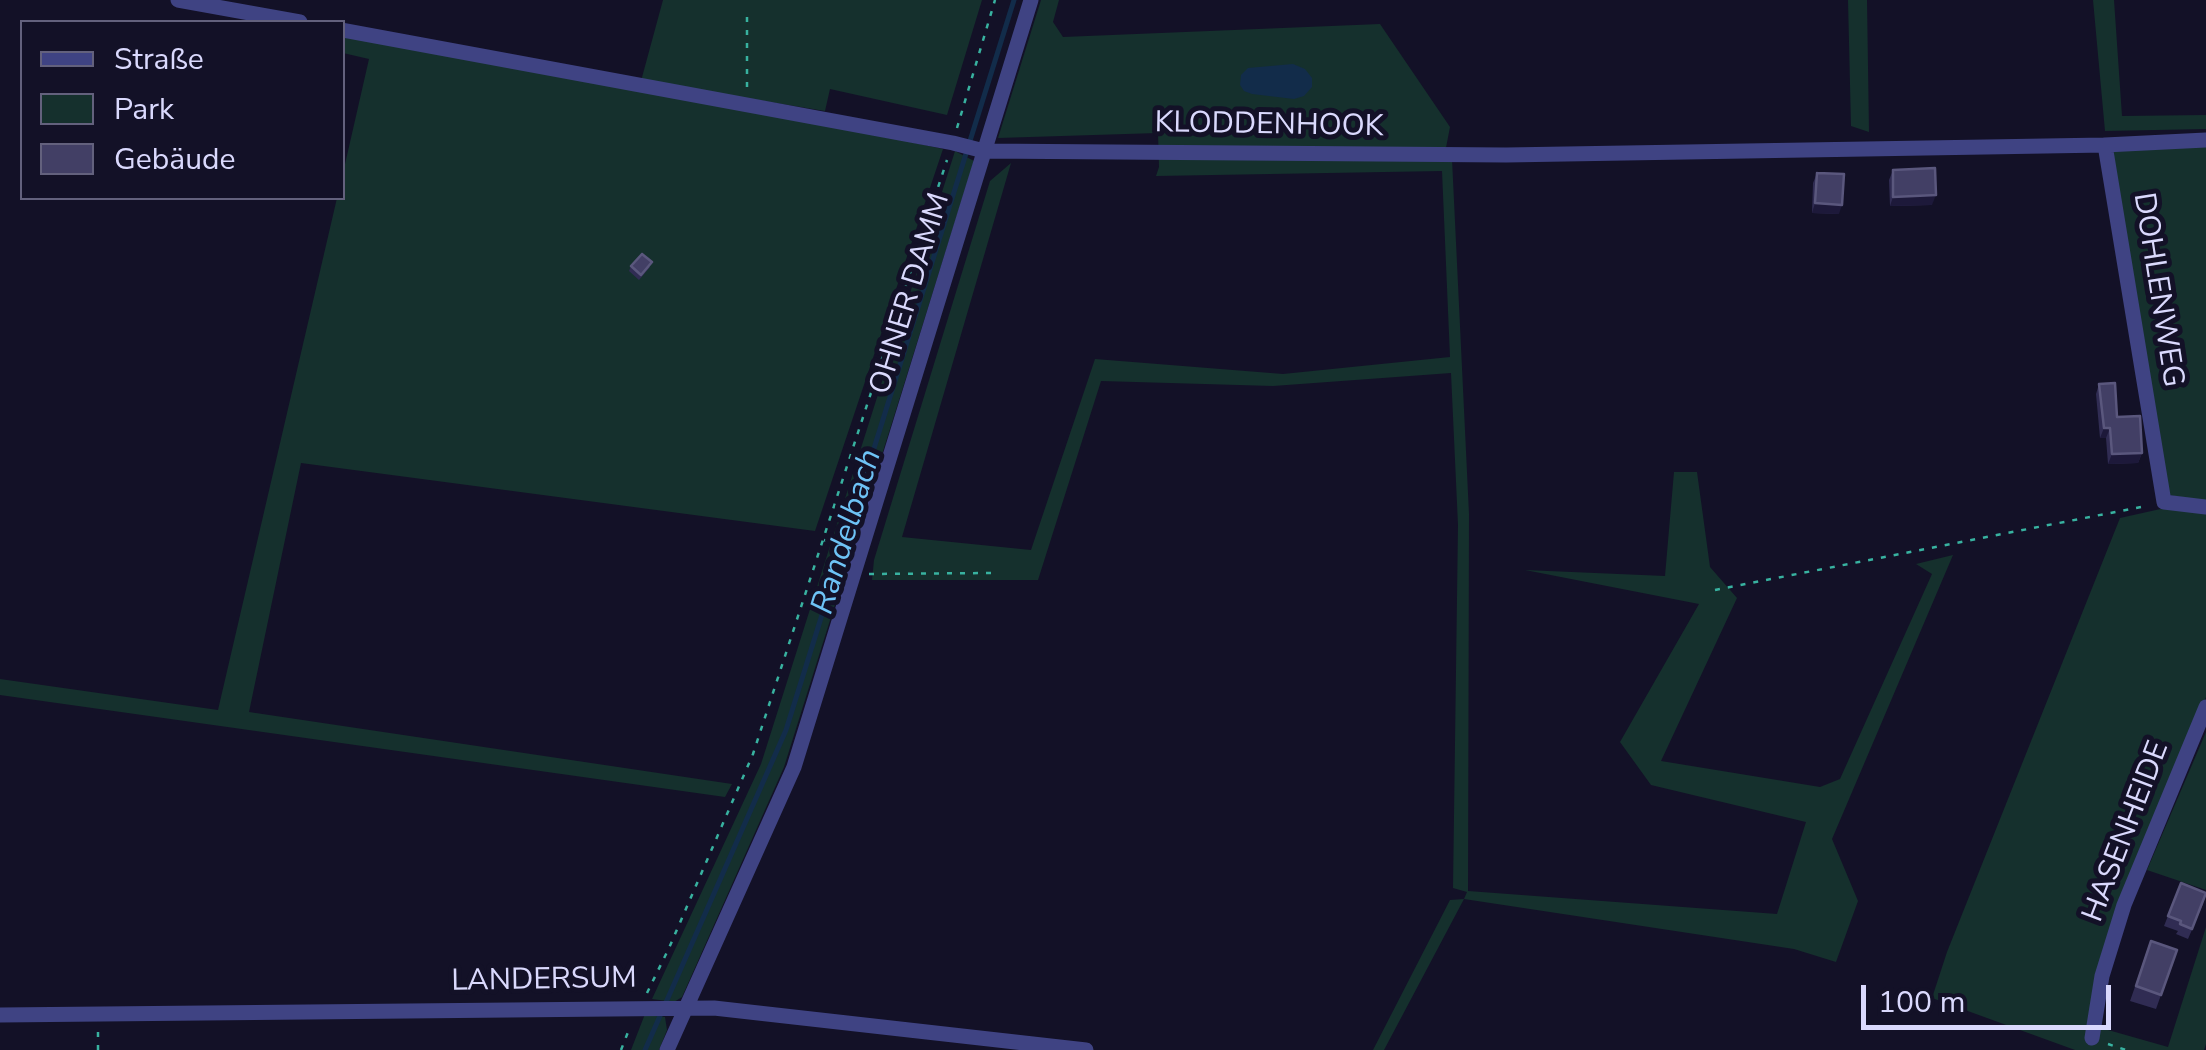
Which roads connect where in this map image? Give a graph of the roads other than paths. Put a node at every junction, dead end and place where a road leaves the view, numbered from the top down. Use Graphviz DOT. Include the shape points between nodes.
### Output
graph roads {
  1 [pos="178,0"];
  2 [pos="1032,0"];
  3 [pos="289,20"];
  4 [pos="345,31"];
  5 [pos="2206,140"];
  6 [pos="2106,145"];
  7 [pos="969,147"];
  8 [pos="2206,506"];
  9 [pos="2206,707"];
  10 [pos="664,1008"];
  11 [pos="0,1015"];
  12 [pos="2092,1038"];
  13 [pos="667,1050"];
  14 [pos="1086,1050"];
  1 -- 3 [label="street"];
  2 -- 7 [label="street, OHNER DAMM"];
  4 -- 7 [label="street, KLODDENHOOK"];
  5 -- 6 [label="street, KLODDENHOOK"];
  6 -- 7 [label="street, KLODDENHOOK" via="1506,155"];
  6 -- 8 [label="street, DOHLENWEG" via="2164,502"];
  7 -- 10 [label="street, OHNER DAMM" via="861,550 794,767"];
  9 -- 12 [label="street, HASENHEIDE" via="2124,905"];
  10 -- 11 [label="street, LANDERSUM"];
  10 -- 13 [label="street, OHNER DAMM"];
  10 -- 14 [label="street, LANDERSUM"];
}
